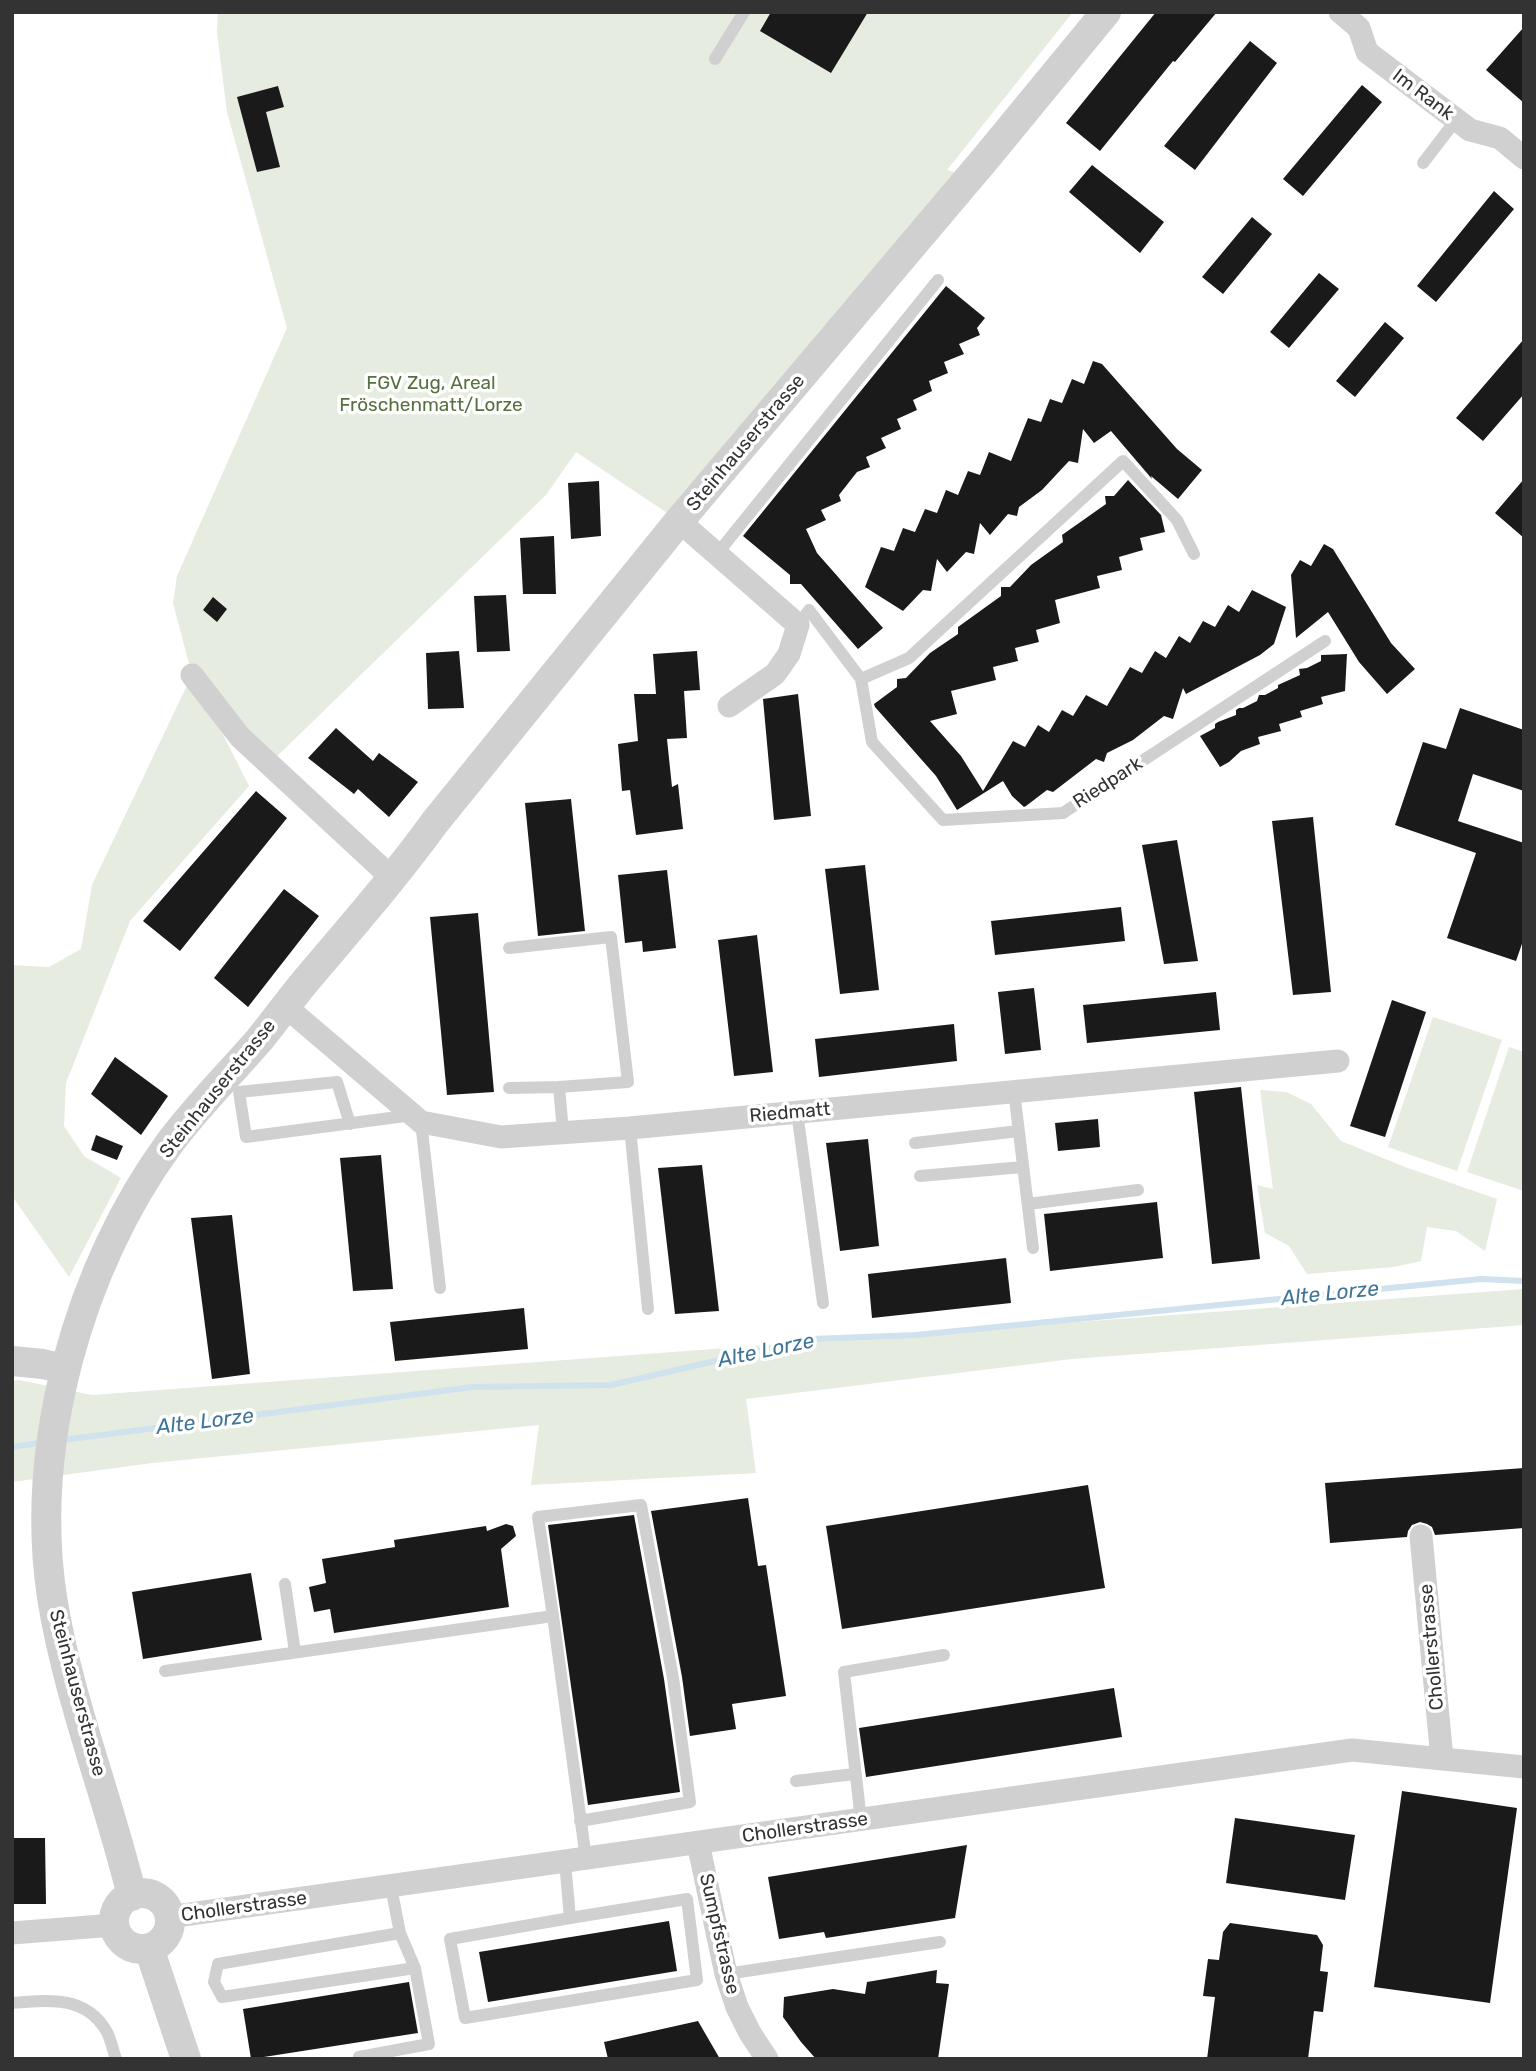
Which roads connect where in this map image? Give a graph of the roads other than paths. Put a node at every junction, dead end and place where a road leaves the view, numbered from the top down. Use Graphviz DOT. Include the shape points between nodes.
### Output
graph roads {
  1 [pos="744,12"];
  2 [pos="1106,12"];
  3 [pos="1340,12"];
  4 [pos="715,59"];
  5 [pos="1456,120"];
  6 [pos="1524,158"];
  7 [pos="1423,163"];
  8 [pos="938,280"];
  9 [pos="680,522"];
  10 [pos="717,554"];
  11 [pos="1194,554"];
  12 [pos="798,625"];
  13 [pos="1325,641"];
  14 [pos="192,675"];
  15 [pos="861,678"];
  16 [pos="729,706"];
  17 [pos="392,878"];
  18 [pos="509,948"];
  19 [pos="285,1006"];
  20 [pos="1338,1061"];
  21 [pos="559,1087"];
  22 [pos="509,1088"];
  23 [pos="1014,1091"];
  24 [pos="797,1112"];
  25 [pos="418,1118"];
  26 [pos="350,1124"];
  27 [pos="630,1128"];
  28 [pos="563,1132"];
  29 [pos="1018,1132"];
  30 [pos="915,1143"];
  31 [pos="1023,1167"];
  32 [pos="920,1176"];
  33 [pos="1138,1190"];
  34 [pos="1028,1204"];
  35 [pos="1033,1248"];
  36 [pos="440,1288"];
  37 [pos="823,1303"];
  38 [pos="649,1309"];
  39 [pos="12,1360"];
  40 [pos="62,1382"];
  41 [pos="1421,1536"];
  42 [pos="285,1584"];
  43 [pos="553,1616"];
  44 [pos="295,1653"];
  45 [pos="944,1655"];
  46 [pos="165,1671"];
  47 [pos="1442,1759"];
  48 [pos="1524,1767"];
  49 [pos="854,1774"];
  50 [pos="796,1781"];
  51 [pos="861,1820"];
  52 [pos="580,1821"];
  53 [pos="698,1843"];
  54 [pos="575,1861"];
  55 [pos="391,1887"];
  56 [pos="132,1896"];
  57 [pos="169,1917"];
  58 [pos="570,1918"];
  59 [pos="114,1925"];
  60 [pos="12,1933"];
  61 [pos="400,1933"];
  62 [pos="940,1942"];
  63 [pos="149,1948"];
  64 [pos="415,1968"];
  65 [pos="726,1974"];
  66 [pos="12,2003"];
  67 [pos="359,2057"];
  68 [pos="116,2059"];
  69 [pos="186,2059"];
  70 [pos="767,2059"];
  1 -- 4 [label="lane"];
  2 -- 9 [label="street, Steinhauserstrasse"];
  3 -- 5 [label="street, Im Rank" via="1359,28 1367,52"];
  5 -- 6 [label="street, Im Rank" via="1470,130 1500,138"];
  5 -- 7 [label="lane"];
  8 -- 10 [label="lane"];
  9 -- 10 [label="street"];
  9 -- 17 [label="street, Steinhauserstrasse"];
  10 -- 12 [label="street"];
  11 -- 15 [label="lane" via="1177,520 1123,461 909,658"];
  12 -- 15 [label="lane, Riedpark" via="809,610"];
  12 -- 16 [label="street" via="789,654 775,674"];
  13 -- 15 [label="lane, Riedpark" via="1063,813 943,820 872,742"];
  14 -- 17 [label="street" via="240,737"];
  17 -- 19 [label="street, Steinhauserstrasse"];
  18 -- 21 [label="lane" via="611,937 628,1083"];
  19 -- 25 [label="street, Riedmatt"];
  19 -- 40 [label="street, Steinhauserstrasse" via="170,1143 142,1186 105,1255"];
  20 -- 23 [label="street, Riedmatt"];
  21 -- 22 [label="lane"];
  21 -- 28 [label="lane"];
  23 -- 24 [label="street, Riedmatt"];
  23 -- 29 [label="lane"];
  24 -- 27 [label="street, Riedmatt"];
  24 -- 37 [label="lane"];
  25 -- 26 [label="lane"];
  25 -- 28 [label="street, Riedmatt" via="501,1137"];
  25 -- 36 [label="lane"];
  26 -- 26 [label="lane" via="246,1137 239,1092 337,1082"];
  27 -- 28 [label="street, Riedmatt"];
  27 -- 38 [label="lane"];
  29 -- 30 [label="lane"];
  29 -- 31 [label="lane"];
  31 -- 32 [label="lane"];
  31 -- 34 [label="lane"];
  33 -- 34 [label="lane"];
  34 -- 35 [label="lane"];
  39 -- 40 [label="street"];
  40 -- 56 [label="street, Steinhauserstrasse" via="47,1508 48,1563 77,1708"];
  41 -- 47 [label="street, Chollerstrasse"];
  42 -- 44 [label="lane"];
  43 -- 44 [label="lane"];
  43 -- 52 [label="lane" via="569,1693"];
  43 -- 52 [label="lane" via="538,1517 641,1505 666,1679 690,1802"];
  44 -- 46 [label="lane"];
  45 -- 49 [label="lane" via="844,1672"];
  47 -- 48 [label="street, Chollerstrasse"];
  47 -- 51 [label="street, Chollerstrasse" via="1352,1751"];
  49 -- 50 [label="lane"];
  49 -- 51 [label="lane"];
  51 -- 53 [label="street, Chollerstrasse"];
  52 -- 54 [label="lane"];
  53 -- 54 [label="street, Chollerstrasse"];
  53 -- 65 [label="street, Sumpfstrasse"];
  54 -- 55 [label="street, Chollerstrasse"];
  54 -- 58 [label="lane"];
  55 -- 57 [label="street, Chollerstrasse"];
  55 -- 61 [label="lane"];
  56 -- 57 [label="street" via="158,1899"];
  56 -- 59 [label="street" via="118,1907"];
  57 -- 63 [label="street" via="165,1936"];
  58 -- 58 [label="lane" via="687,1899 697,1980 465,2018 450,1939"];
  59 -- 60 [label="street"];
  59 -- 63 [label="street" via="127,1945"];
  61 -- 64 [label="lane"];
  61 -- 64 [label="lane" via="218,1964 214,1982 222,1997"];
  62 -- 65 [label="lane"];
  63 -- 69 [label="street"];
  64 -- 67 [label="lane" via="429,2044"];
  65 -- 70 [label="street, Sumpfstrasse" via="737,2007"];
  66 -- 68 [label="lane" via="52,2000 74,2004 93,2015 108,2033"];
}
